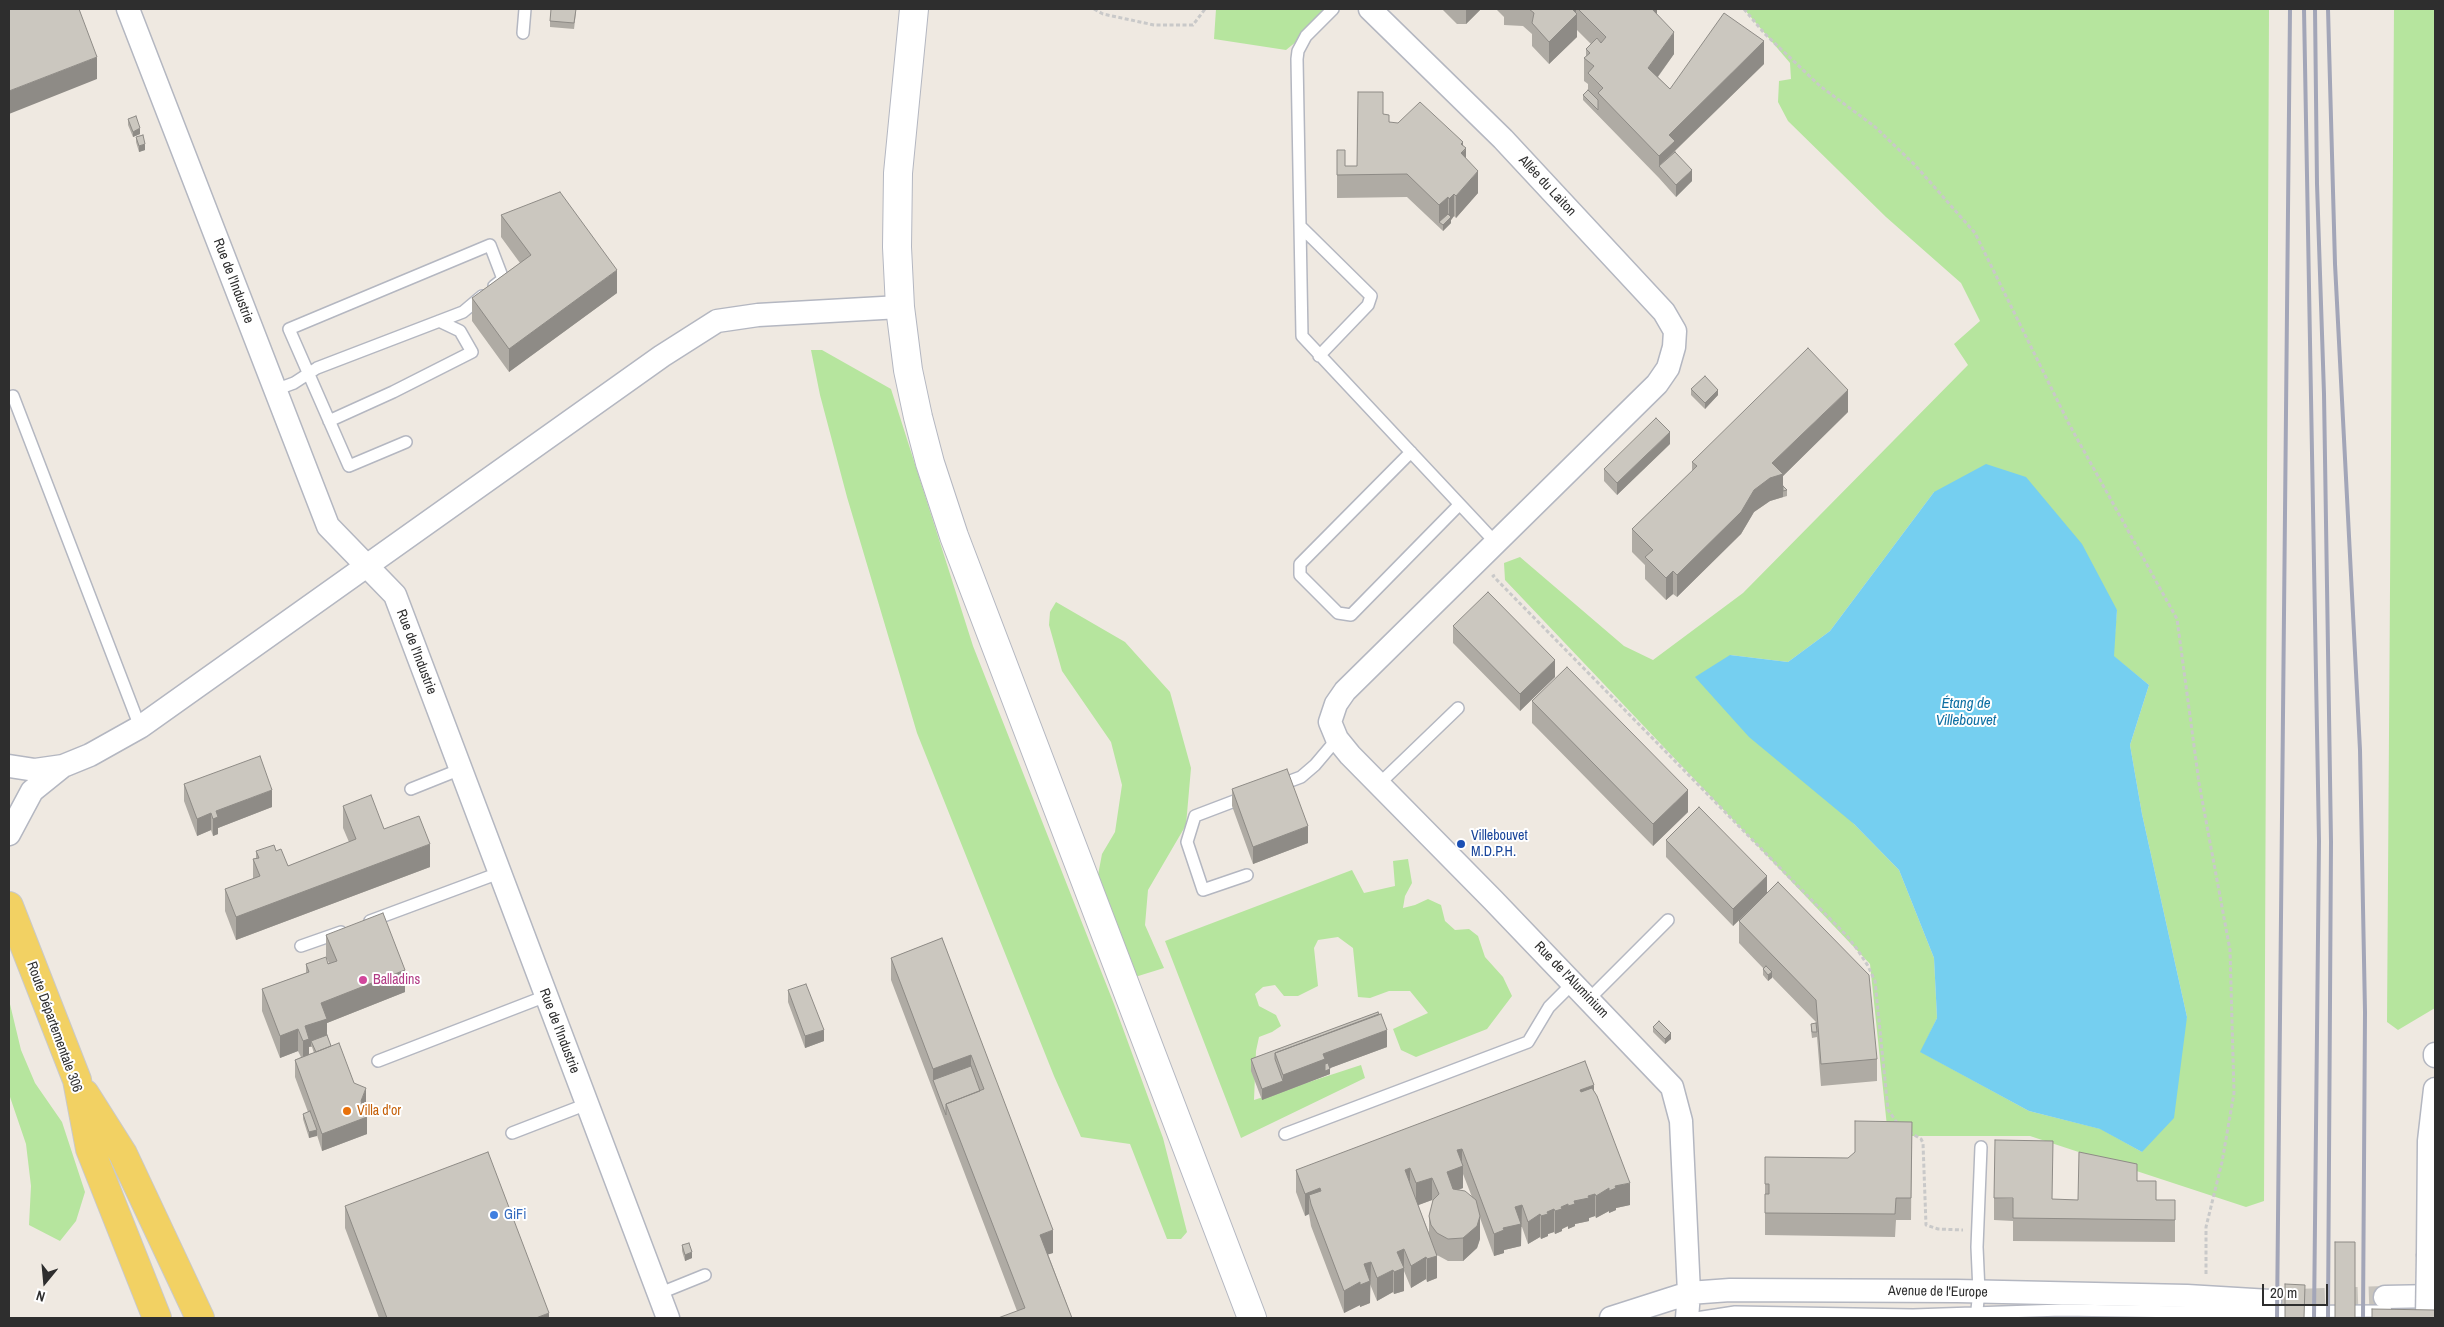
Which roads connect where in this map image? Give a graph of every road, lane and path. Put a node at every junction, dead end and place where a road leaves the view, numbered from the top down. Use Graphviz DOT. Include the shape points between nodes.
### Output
graph roads {
  1 [pos="128,9"];
  2 [pos="525,9"];
  3 [pos="914,9"];
  4 [pos="1094,9"];
  5 [pos="1205,9"];
  6 [pos="1333,9"];
  7 [pos="1370,9"];
  8 [pos="1744,9"];
  9 [pos="523,33"];
  10 [pos="1300,226"];
  11 [pos="900,307"];
  12 [pos="439,322"];
  13 [pos="1319,356"];
  14 [pos="308,374"];
  15 [pos="275,390"];
  16 [pos="14,396"];
  17 [pos="329,421"];
  18 [pos="406,442"];
  19 [pos="1411,452"];
  20 [pos="1459,505"];
  21 [pos="1496,543"];
  22 [pos="366,566"];
  23 [pos="1500,569"];
  24 [pos="1493,576"];
  25 [pos="1486,583"];
  26 [pos="1458,708"];
  27 [pos="140,727"];
  28 [pos="1333,731"];
  29 [pos="9,766"];
  30 [pos="63,766"];
  31 [pos="461,769"];
  32 [pos="1379,784"];
  33 [pos="411,789"];
  34 [pos="9,834"];
  35 [pos="500,873"];
  36 [pos="1248,875"];
  37 [pos="9,906"];
  38 [pos="1668,920"];
  39 [pos="301,946"];
  40 [pos="1581,991"];
  41 [pos="546,996"];
  42 [pos="378,1060"];
  43 [pos="77,1080"];
  44 [pos="2435,1089"];
  45 [pos="587,1104"];
  46 [pos="512,1132"];
  47 [pos="1286,1134"];
  48 [pos="1981,1147"];
  49 [pos="1978,1230"];
  50 [pos="705,1275"];
  51 [pos="1688,1293"];
  52 [pos="658,1294"];
  53 [pos="2435,1296"];
  54 [pos="2204,1298"];
  55 [pos="2270,1301"];
  56 [pos="1972,1304"];
  57 [pos="2391,1304"];
  58 [pos="2435,1312"];
  59 [pos="2422,1315"];
  60 [pos="1956,1316"];
  61 [pos="158,1318"];
  62 [pos="200,1318"];
  63 [pos="668,1318"];
  64 [pos="1252,1318"];
  65 [pos="1611,1318"];
  66 [pos="1687,1318"];
  67 [pos="1696,1318"];
  1 -- 15 [label="street, Rue de l'Industrie"];
  2 -- 9 [label="lane"];
  3 -- 11 [label="street" via="898,173"];
  4 -- 5 [label="path" via="1103,14 1154,25 1193,25"];
  6 -- 10 [label="lane" via="1306,36 1298,51"];
  7 -- 21 [label="street, Allée du Laiton" via="1503,139 1664,312 1675,331 1668,368 1657,384"];
  8 -- 54 [label="path" via="1764,33 1820,86 1874,126 1915,165 1975,233 2069,424 2177,619 2199,783 2230,950 2234,1093 2206,1226"];
  10 -- 13 [label="lane" via="1302,336"];
  10 -- 13 [label="lane" via="1371,296 1368,305"];
  11 -- 22 [label="street" via="758,315 717,321 662,356"];
  11 -- 64 [label="street" via="918,417 954,536"];
  12 -- 14 [label="lane"];
  12 -- 14 [label="lane" via="463,312 502,279 490,245 289,329"];
  12 -- 17 [label="lane" via="460,331 472,352"];
  13 -- 19 [label="lane"];
  14 -- 15 [label="lane"];
  14 -- 17 [label="lane"];
  15 -- 22 [label="street, Rue de l'Industrie" via="328,526"];
  16 -- 27 [label="lane"];
  17 -- 18 [label="lane" via="349,466"];
  19 -- 20 [label="lane"];
  19 -- 20 [label="lane" via="1300,564 1300,575 1338,613 1351,614"];
  20 -- 21 [label="lane"];
  21 -- 28 [label="street, Allée du Laiton" via="1345,691 1336,704"];
  22 -- 27 [label="street"];
  22 -- 31 [label="street, Rue de l'Industrie" via="394,595"];
  23 -- 24 [label="path"];
  24 -- 25 [label="path"];
  24 -- 49 [label="path" via="1857,949 1868,966 1877,992 1888,1110 1896,1122 1923,1143 1926,1225 1938,1229"];
  26 -- 32 [label="lane"];
  27 -- 30 [label="street"];
  28 -- 32 [label="street, Rue de l'Aluminium" via="1350,755"];
  28 -- 36 [label="lane" via="1315,765 1301,778 1194,816 1186,842 1203,890"];
  29 -- 30 [label="street" via="35,770"];
  30 -- 34 [label="street" via="32,790"];
  31 -- 33 [label="lane"];
  31 -- 35 [label="street, Rue de l'Industrie"];
  32 -- 40 [label="street, Rue de l'Aluminium"];
  35 -- 39 [label="lane"];
  35 -- 41 [label="street, Rue de l'Industrie"];
  37 -- 43 [label="main road, Route Départementale 306"];
  38 -- 40 [label="lane"];
  40 -- 47 [label="lane" via="1550,1007 1528,1042"];
  40 -- 51 [label="street, Rue de l'Aluminium" via="1672,1087 1681,1121"];
  41 -- 42 [label="lane"];
  41 -- 45 [label="street, Rue de l'Industrie"];
  43 -- 61 [label="main road, Route Départementale 306" via="90,1149"];
  43 -- 62 [label="main road" via="123,1154"];
  44 -- 59 [label="street, bridge" via="2428,1141 2428,1254"];
  45 -- 46 [label="lane"];
  45 -- 52 [label="street, Rue de l'Industrie"];
  48 -- 49 [label="lane"];
  49 -- 56 [label="lane"];
  50 -- 52 [label="lane"];
  51 -- 56 [label="street, Avenue de l'Europe" via="1730,1290"];
  51 -- 65 [label="street, Avenue de l'Europe"];
  51 -- 66 [label="street, Rue de l'Aluminium"];
  52 -- 63 [label="street, Rue de l'Industrie"];
  53 -- 57 [label="street"];
  54 -- 55 [label="street, Avenue de l'Europe"];
  54 -- 56 [label="street, Avenue de l'Europe"];
  56 -- 57 [label="lane" via="2062,1310 2189,1312"];
  56 -- 60 [label="lane"];
  56 -- 60 [label="lane"];
  58 -- 59 [label="lane"];
  60 -- 67 [label="lane" via="1735,1312"];
}
